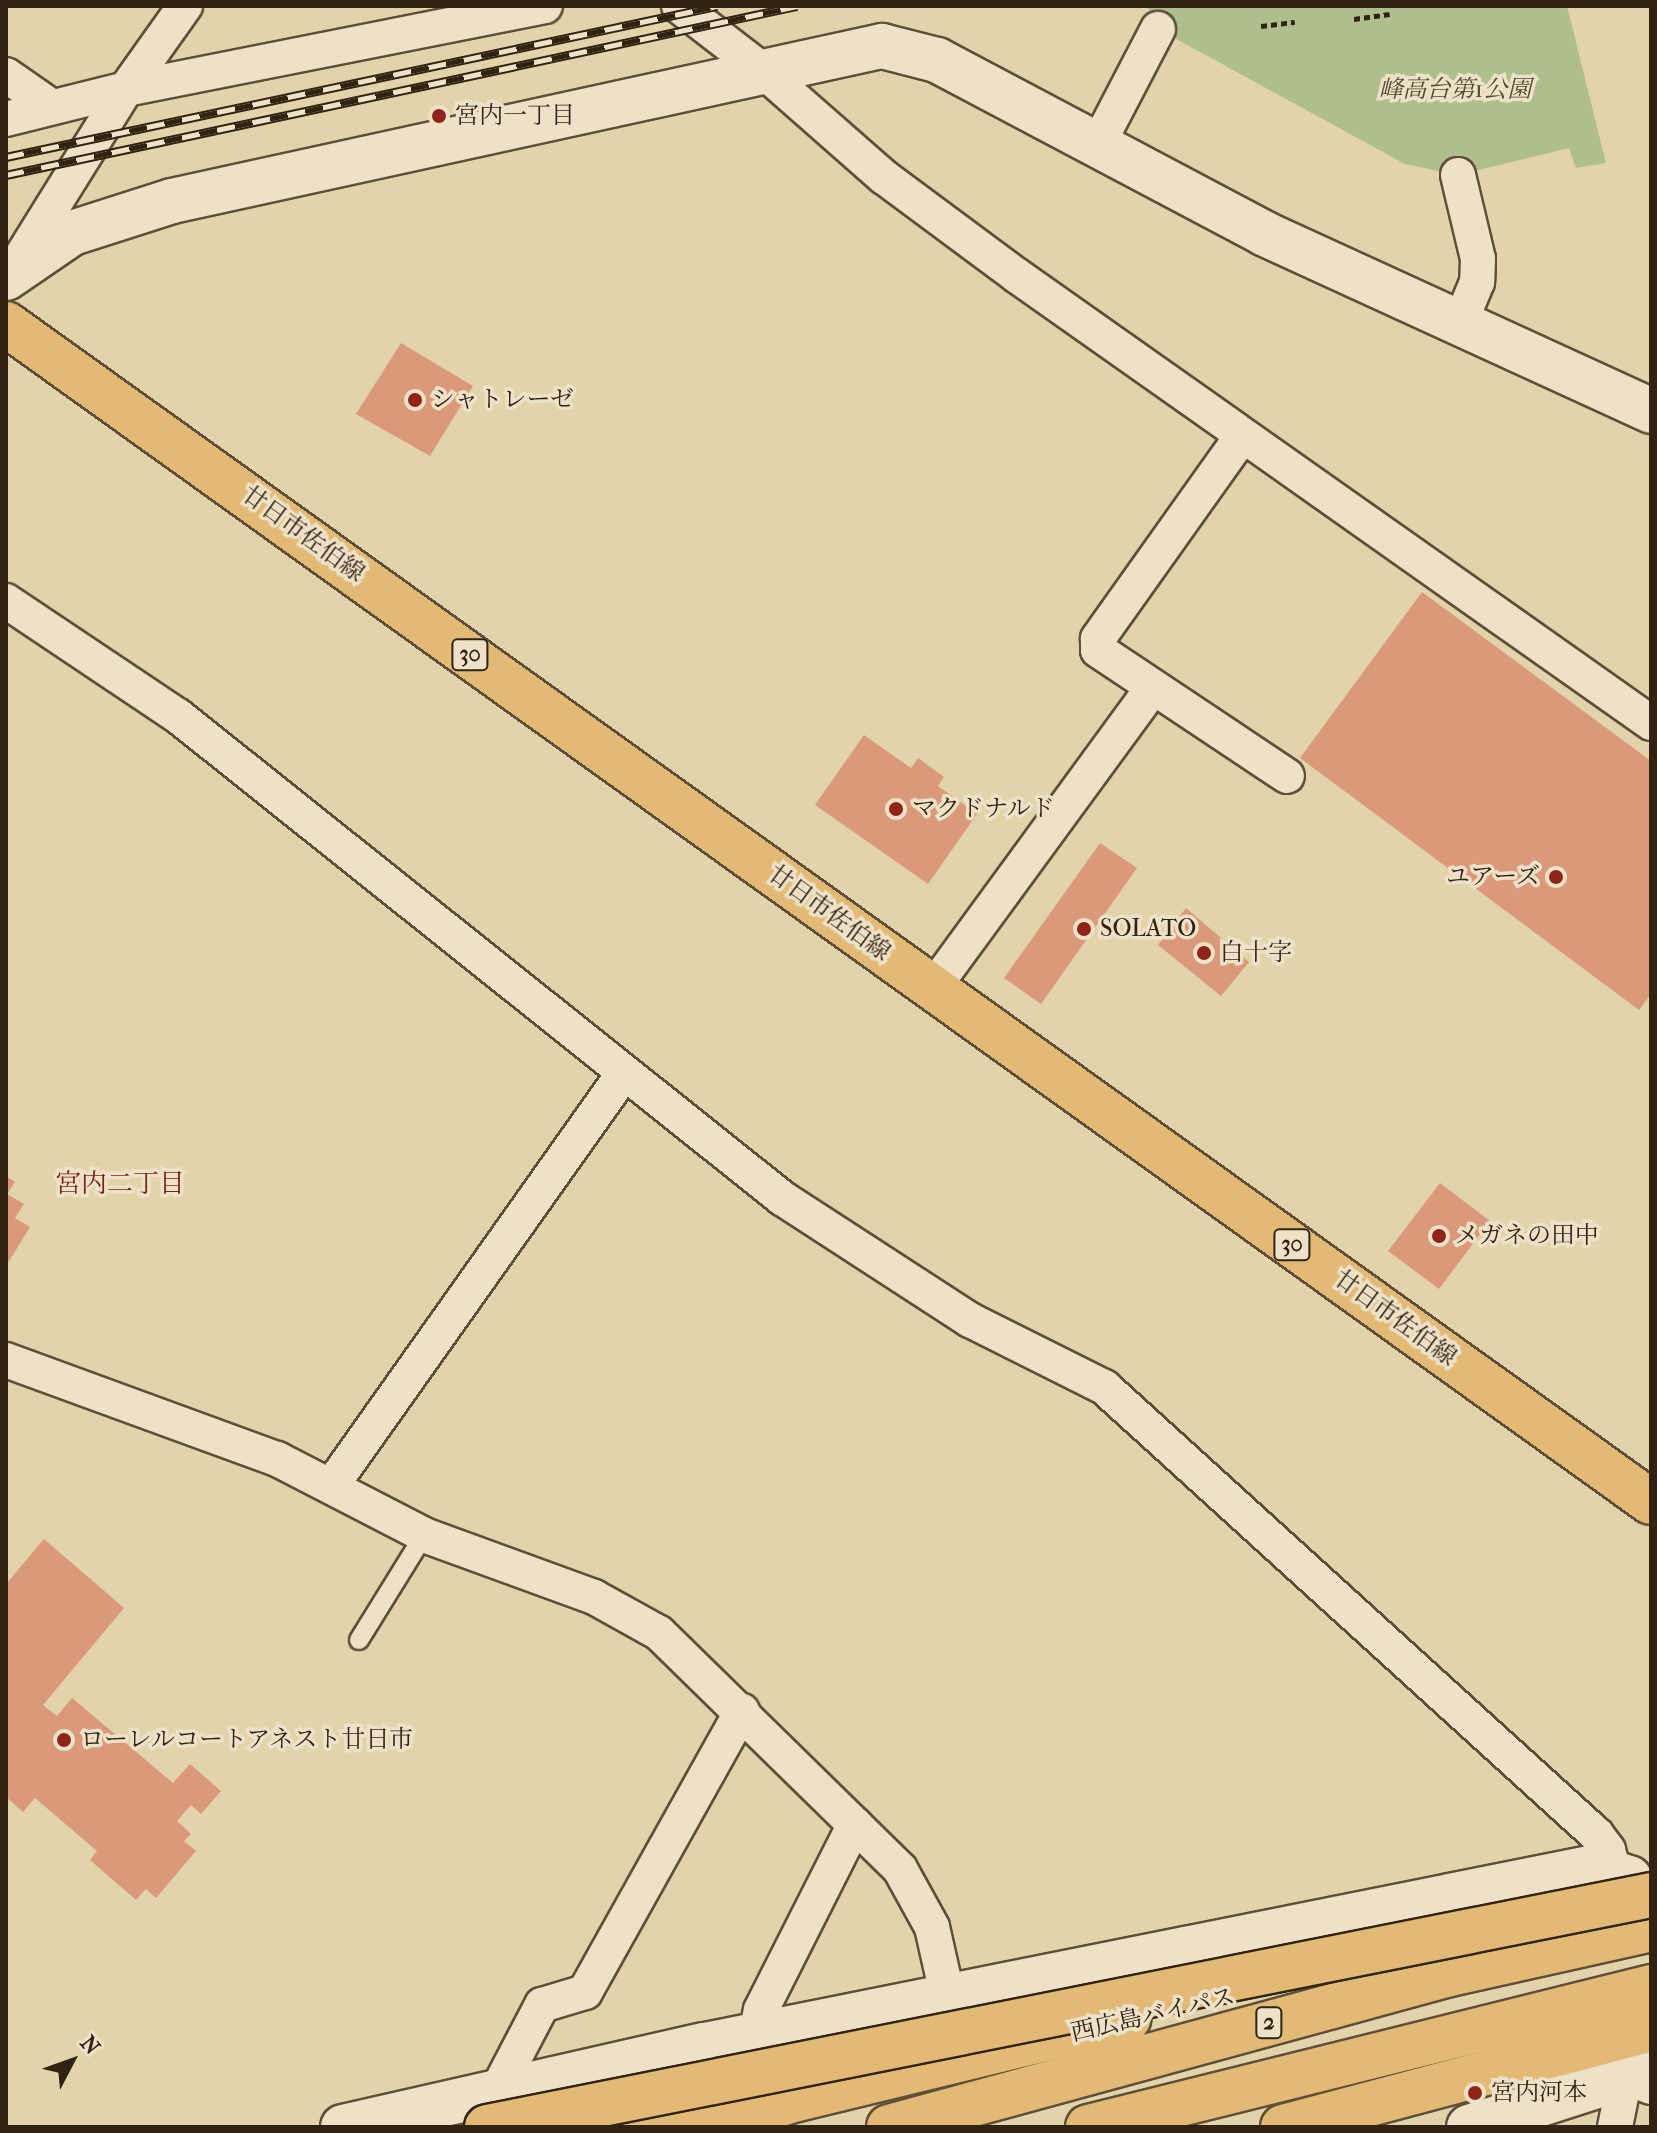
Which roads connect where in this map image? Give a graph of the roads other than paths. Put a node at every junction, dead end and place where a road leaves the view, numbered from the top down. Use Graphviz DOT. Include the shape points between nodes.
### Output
graph roads {
  1 [pos="185,6"];
  2 [pos="545,6"];
  3 [pos="679,6"];
  4 [pos="1158,29"];
  5 [pos="762,70"];
  6 [pos="6,75"];
  7 [pos="126,89"];
  8 [pos="52,107"];
  9 [pos="6,119"];
  10 [pos="1097,146"];
  11 [pos="1458,175"];
  12 [pos="10,273"];
  13 [pos="1460,323"];
  14 [pos="6,324"];
  15 [pos="1651,411"];
  16 [pos="1242,436"];
  17 [pos="6,601"];
  18 [pos="1152,689"];
  19 [pos="1651,723"];
  20 [pos="1287,776"];
  21 [pos="933,988"];
  22 [pos="624,1073"];
  23 [pos="6,1360"];
  24 [pos="332,1485"];
  25 [pos="1651,1502"];
  26 [pos="424,1535"];
  27 [pos="359,1640"];
  28 [pos="742,1711"];
  29 [pos="855,1824"];
  30 [pos="1614,1873"];
  31 [pos="1651,1895"];
  32 [pos="1651,1908"];
  33 [pos="1651,1929"];
  34 [pos="1651,1987"];
  35 [pos="948,1998"];
  36 [pos="1651,2030"];
  37 [pos="756,2035"];
  38 [pos="1642,2071"];
  39 [pos="797,2099"];
  40 [pos="493,2108"];
  41 [pos="343,2127"];
  42 [pos="631,2127"];
  43 [pos="706,2127"];
  44 [pos="889,2127"];
  45 [pos="1088,2127"];
  46 [pos="1283,2127"];
  47 [pos="1335,2127"];
  48 [pos="1469,2127"];
  49 [pos="1615,2127"];
  1 -- 7 [label="street"];
  2 -- 7 [label="street"];
  3 -- 5 [label="street"];
  4 -- 10 [label="street"];
  5 -- 10 [label="street" via="854,49 911,51"];
  5 -- 12 [label="street" via="172,201 72,233"];
  5 -- 16 [label="street" via="884,177"];
  6 -- 8 [label="street"];
  7 -- 8 [label="street"];
  7 -- 12 [label="street"];
  8 -- 9 [label="street"];
  10 -- 13 [label="street" via="1265,234"];
  11 -- 13 [label="street" via="1478,259 1477,282"];
  13 -- 15 [label="street"];
  14 -- 21 [label="main road, 廿日市佐伯線 / 30"];
  16 -- 18 [label="street" via="1098,639 1098,650"];
  16 -- 19 [label="street"];
  17 -- 22 [label="street" via="178,716"];
  18 -- 20 [label="street"];
  18 -- 21 [label="street"];
  21 -- 25 [label="main road, 廿日市佐伯線 / 30"];
  22 -- 24 [label="street"];
  22 -- 30 [label="street" via="795,1207 970,1320 1104,1387 1596,1834 1608,1850"];
  23 -- 24 [label="street" via="265,1454"];
  24 -- 26 [label="street"];
  26 -- 27 [label="lane"];
  26 -- 28 [label="street" via="619,1609 674,1644"];
  28 -- 29 [label="street"];
  28 -- 40 [label="street" via="585,1992 542,2005"];
  29 -- 35 [label="street" via="900,1869 921,1902 936,1939"];
  29 -- 37 [label="street" via="761,2010"];
  30 -- 32 [label="street" via="1629,1878"];
  30 -- 35 [label="street" via="1595,1867"];
  31 -- 40 [label="main road, bridge"];
  32 -- 39 [label="main road, 西広島バイパス / 2" via="1180,2007"];
  33 -- 44 [label="main road, 2" via="1450,1974"];
  34 -- 45 [label="main road"];
  35 -- 37 [label="street"];
  36 -- 46 [label="main road"];
  36 -- 47 [label="main road"];
  37 -- 40 [label="street"];
  38 -- 48 [label="street"];
  38 -- 49 [label="street"];
  39 -- 42 [label="main road, 2"];
  39 -- 43 [label="main road, 西広島バイパス / 2"];
  40 -- 41 [label="street"];
}
